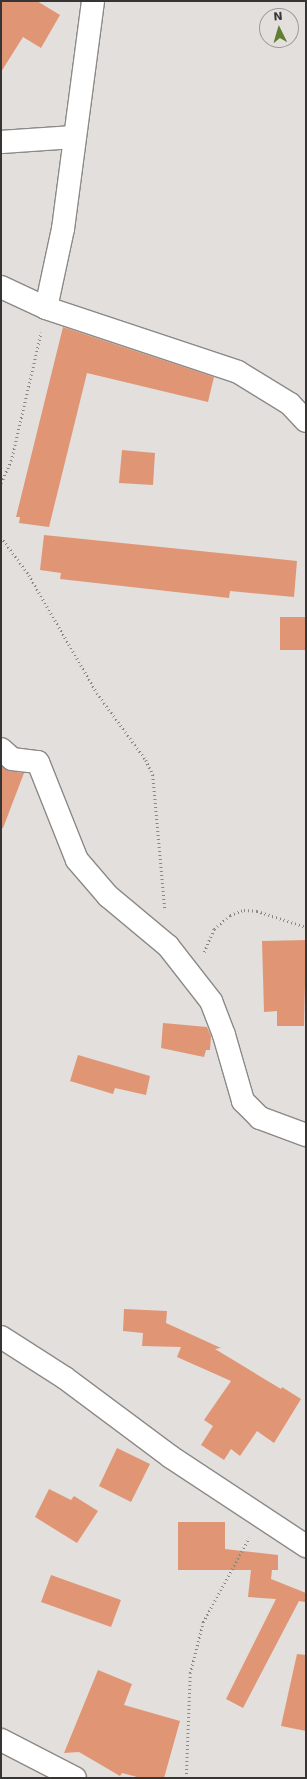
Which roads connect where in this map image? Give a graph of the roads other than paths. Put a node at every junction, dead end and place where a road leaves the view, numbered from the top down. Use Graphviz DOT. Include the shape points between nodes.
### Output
graph roads {
  1 [pos="93,1"];
  2 [pos="74,137"];
  3 [pos="1,142"];
  4 [pos="1,287"];
  5 [pos="46,308"];
  6 [pos="306,421"];
  7 [pos="1,749"];
  8 [pos="306,1135"];
  9 [pos="1,1337"];
  10 [pos="306,1546"];
  11 [pos="1,1740"];
  12 [pos="75,1778"];
  1 -- 2 [label="street"];
  2 -- 3 [label="street"];
  2 -- 5 [label="street" via="62,229"];
  4 -- 5 [label="street"];
  5 -- 6 [label="street" via="238,372 290,404"];
  7 -- 8 [label="street" via="12,759 38,762 76,860 108,896 168,946 193,975 214,1008 243,1101 260,1118"];
  9 -- 10 [label="street" via="65,1378 171,1457"];
  11 -- 12 [label="street"];
}
